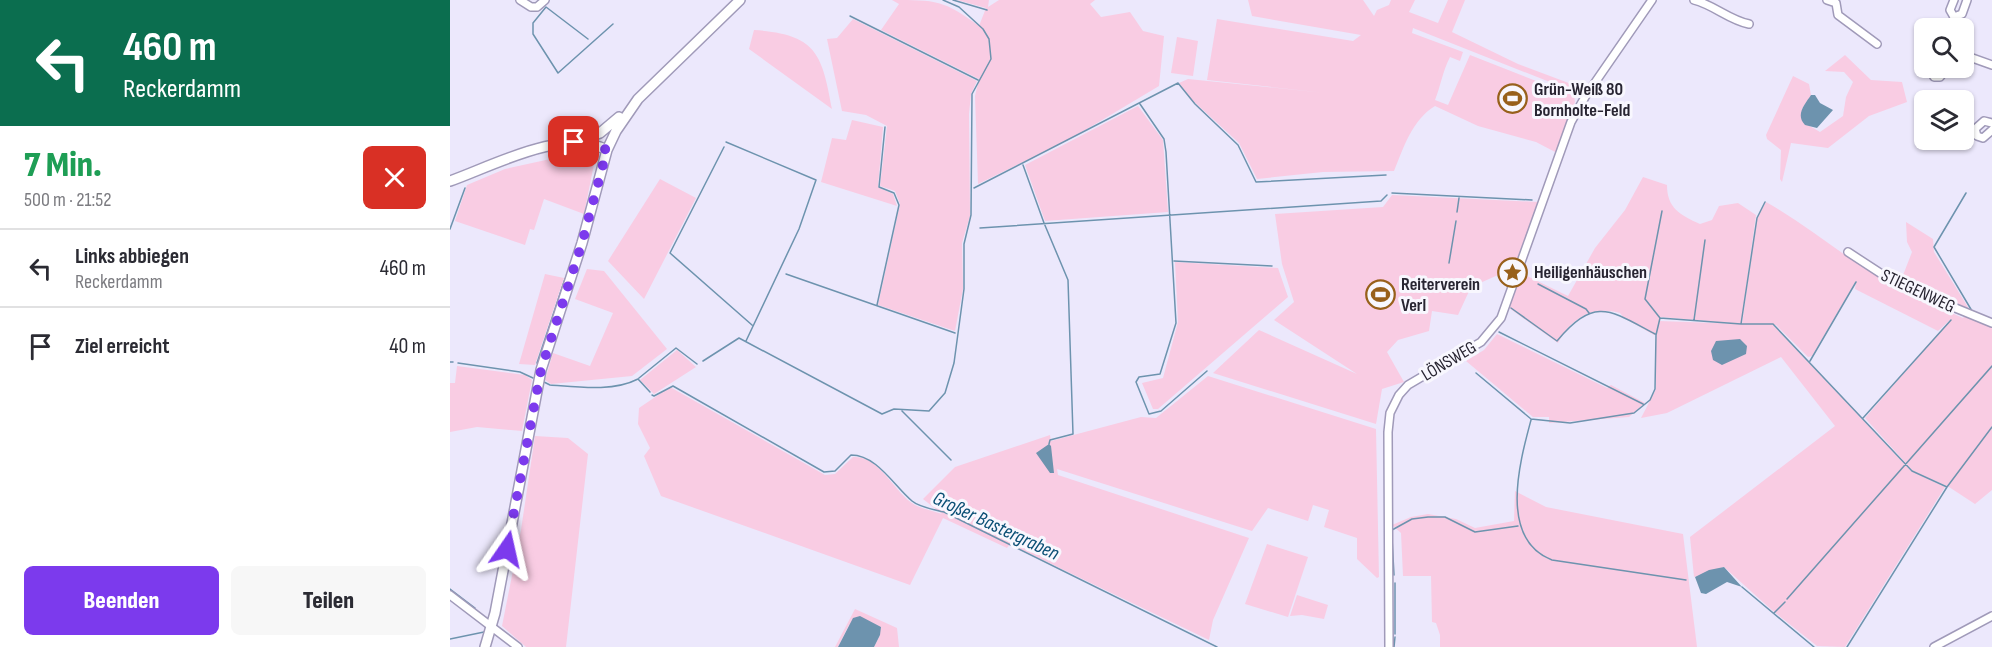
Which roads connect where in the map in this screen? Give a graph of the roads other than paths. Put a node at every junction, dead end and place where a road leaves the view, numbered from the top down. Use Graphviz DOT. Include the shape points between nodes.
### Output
graph roads {
  1 [pos="520,0"];
  2 [pos="544,0"];
  3 [pos="740,0"];
  4 [pos="1652,0"];
  5 [pos="1694,0"];
  6 [pos="1827,0"];
  7 [pos="1954,0"];
  8 [pos="1967,0"];
  9 [pos="1839,2"];
  10 [pos="1954,17"];
  11 [pos="1749,24"];
  12 [pos="1877,44"];
  13 [pos="1974,59"];
  14 [pos="1992,65"];
  15 [pos="670,68"];
  16 [pos="1992,123"];
  17 [pos="1992,130"];
  18 [pos="592,135"];
  19 [pos="574,142"];
  20 [pos="609,145"];
  21 [pos="450,182"];
  22 [pos="1848,252"];
  23 [pos="1992,323"];
  24 [pos="450,595"];
  25 [pos="1992,616"];
  26 [pos="492,627"];
  27 [pos="485,647"];
  28 [pos="518,647"];
  29 [pos="1389,647"];
  30 [pos="1934,647"];
  1 -- 2 [label="street" via="537,7"];
  3 -- 15 [label="street"];
  4 -- 29 [label="street, LÖNSWEG" via="1571,122 1501,318 1481,342 1408,385 1390,413"];
  5 -- 11 [label="street"];
  6 -- 9 [label="street"];
  7 -- 10 [label="street" via="1950,10"];
  8 -- 10 [label="street" via="1962,14"];
  9 -- 12 [label="street" via="1838,15"];
  13 -- 14 [label="street"];
  15 -- 18 [label="street" via="643,89 610,127"];
  15 -- 20 [label="street" via="634,104"];
  16 -- 17 [label="street" via="1984,121 1975,129 1983,138"];
  18 -- 19 [label="street"];
  18 -- 20 [label="street"];
  19 -- 20 [label="street"];
  19 -- 21 [label="street" via="520,154"];
  20 -- 26 [label="street" via="541,370"];
  22 -- 23 [label="street, STIEGENWEG" via="1897,284"];
  24 -- 26 [label="street"];
  25 -- 30 [label="street"];
  26 -- 27 [label="street"];
  26 -- 28 [label="street"];
}
